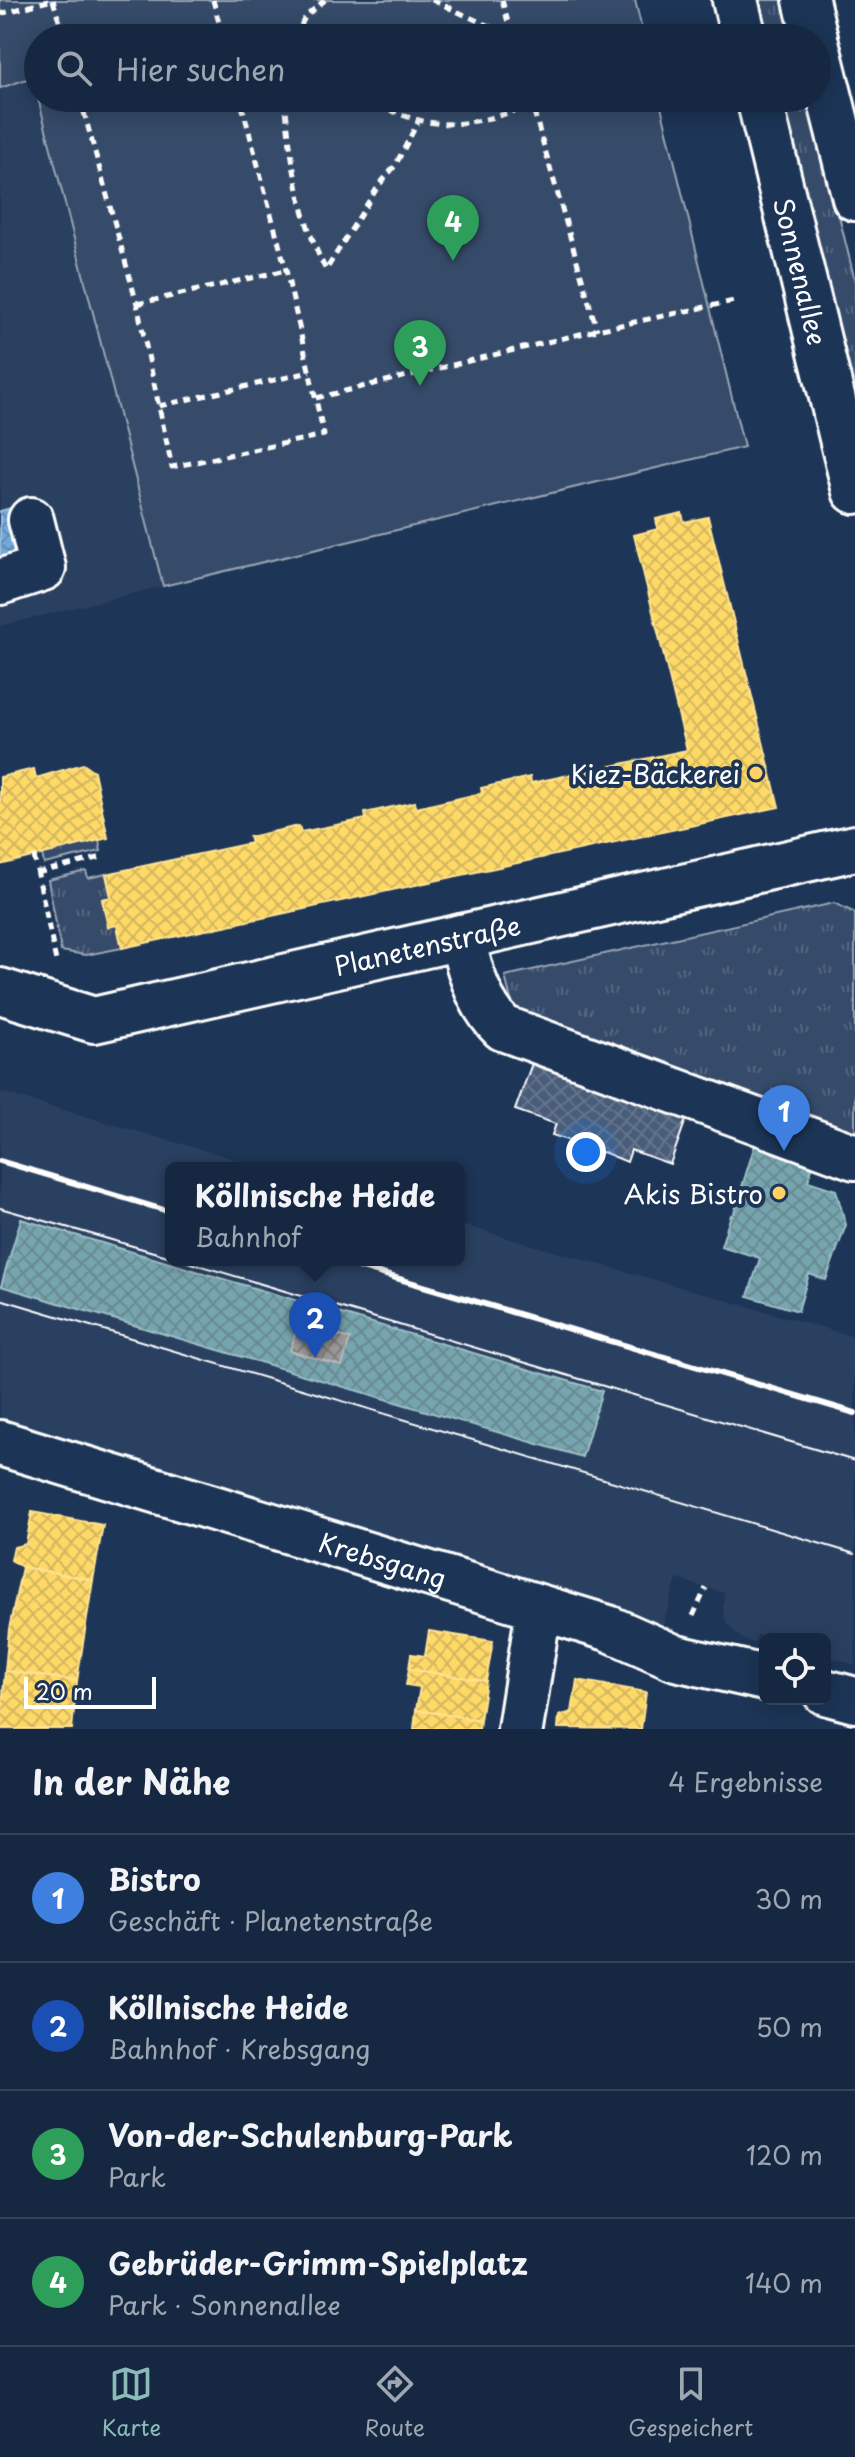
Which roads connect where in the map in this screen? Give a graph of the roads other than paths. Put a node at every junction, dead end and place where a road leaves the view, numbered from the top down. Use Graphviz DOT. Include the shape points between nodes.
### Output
graph roads {
  1 [pos="735,0"];
  2 [pos="806,0"];
  3 [pos="741,24"];
  4 [pos="812,24"];
  5 [pos="831,102"];
  6 [pos="762,112"];
  7 [pos="855,198"];
  8 [pos="855,491"];
  9 [pos="31,520"];
  10 [pos="0,582"];
  11 [pos="855,848"];
  12 [pos="461,937"];
  13 [pos="0,991"];
  14 [pos="855,1157"];
  15 [pos="0,1443"];
  16 [pos="539,1608"];
  17 [pos="759,1677"];
  18 [pos="831,1694"];
  19 [pos="855,1700"];
  20 [pos="520,1729"];
  1 -- 3 [label="street"];
  2 -- 4 [label="street"];
  5 -- 7 [label="street"];
  6 -- 8 [label="street, Sonnenallee"];
  9 -- 10 [label="street" via="43,568"];
  11 -- 12 [label="street, Planetenstraße"];
  12 -- 13 [label="street, Planetenstraße" via="94,1020"];
  12 -- 14 [label="street" via="479,992 503,1028"];
  15 -- 16 [label="street, Krebsgang"];
  16 -- 17 [label="street, Krebsgang" via="608,1628 676,1658"];
  16 -- 20 [label="street"];
  18 -- 19 [label="street"];
}
